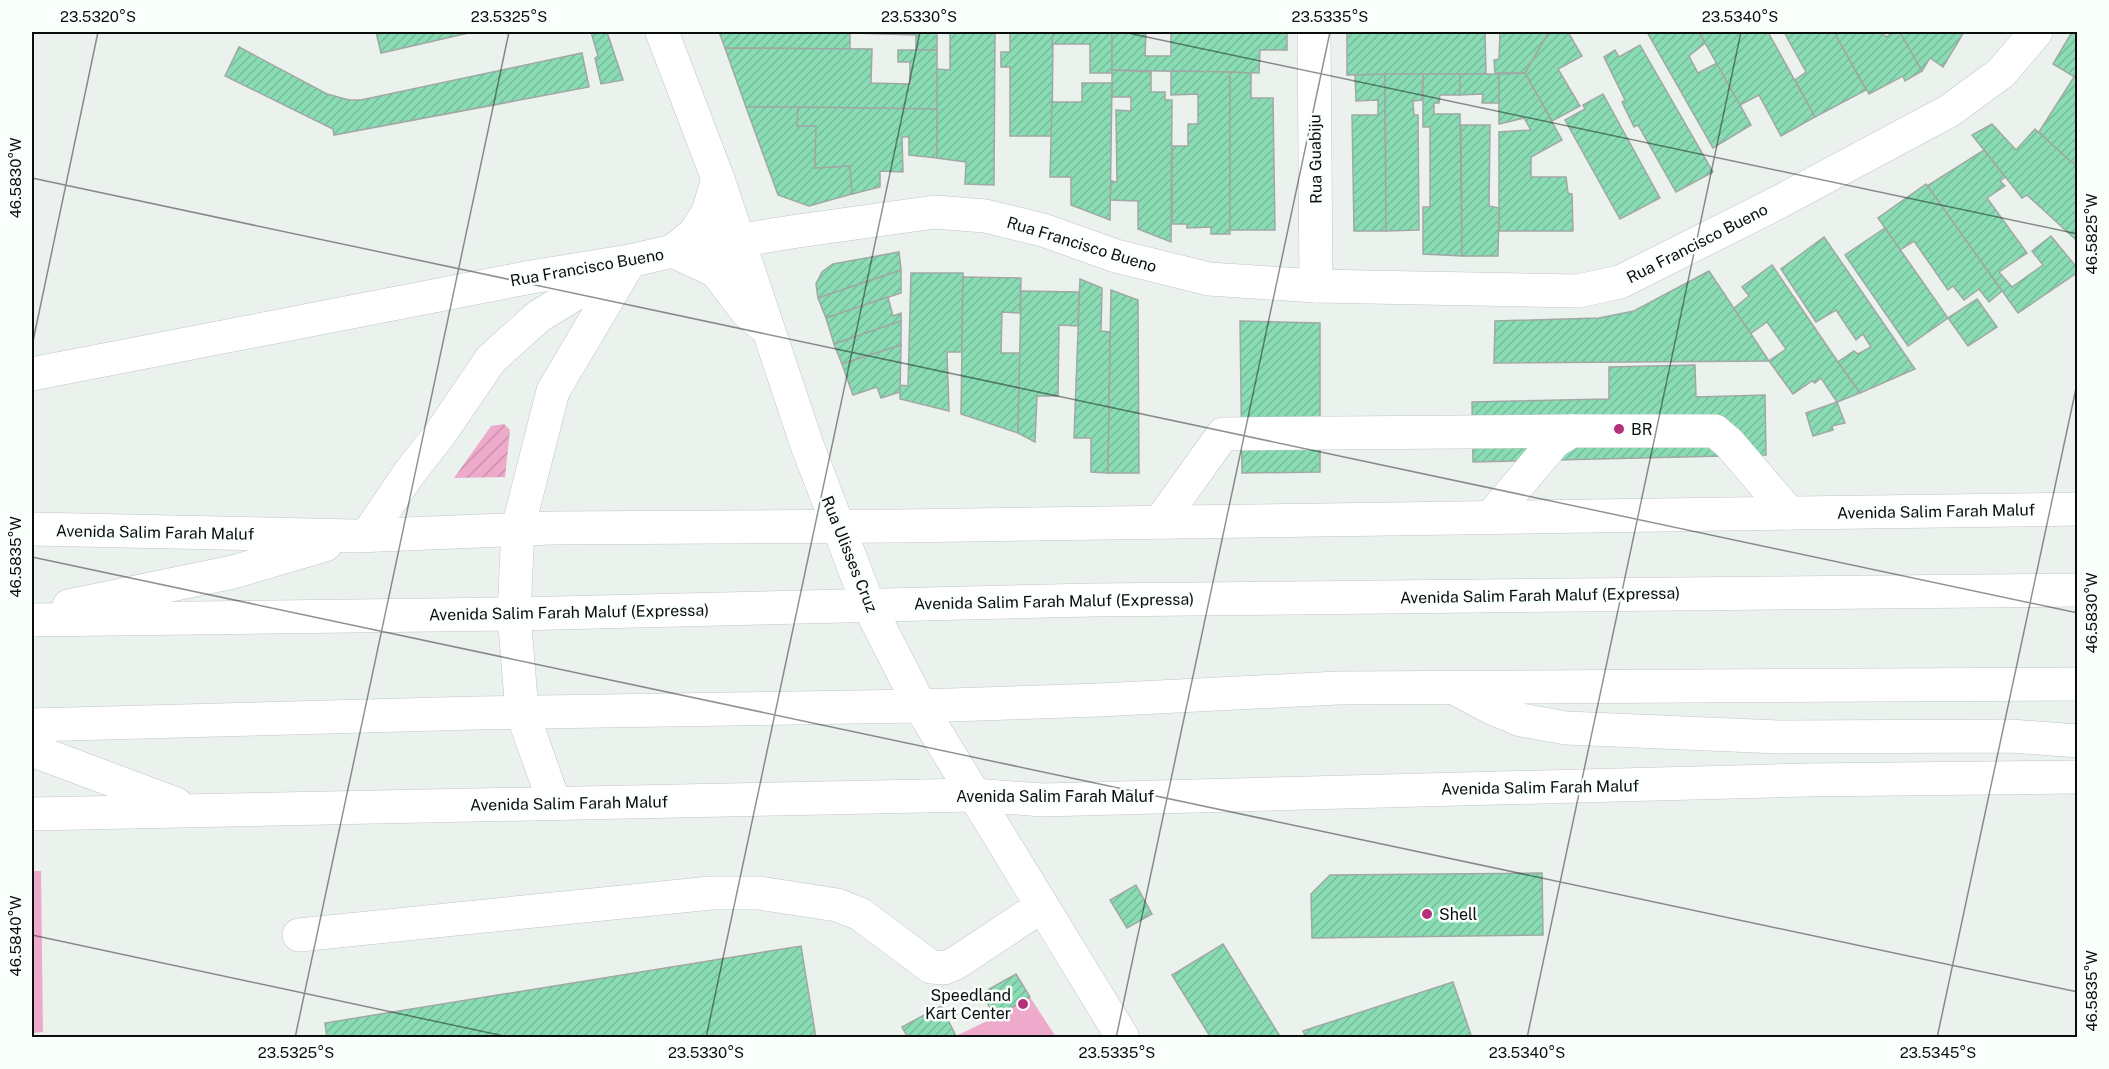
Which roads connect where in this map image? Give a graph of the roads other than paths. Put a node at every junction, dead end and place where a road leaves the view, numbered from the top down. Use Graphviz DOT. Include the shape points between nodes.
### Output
graph roads {
  1 [pos="662,32"];
  2 [pos="1314,32"];
  3 [pos="2036,32"];
  4 [pos="718,179"];
  5 [pos="739,241"];
  6 [pos="673,251"];
  7 [pos="630,261"];
  8 [pos="1316,286"];
  9 [pos="768,330"];
  10 [pos="32,374"];
  11 [pos="1572,431"];
  12 [pos="2078,509"];
  13 [pos="1790,513"];
  14 [pos="1491,517"];
  15 [pos="1160,522"];
  16 [pos="837,526"];
  17 [pos="518,528"];
  18 [pos="32,529"];
  19 [pos="362,535"];
  20 [pos="2078,590"];
  21 [pos="868,604"];
  22 [pos="32,614"];
  23 [pos="514,614"];
  24 [pos="32,620"];
  25 [pos="2078,684"];
  26 [pos="1454,688"];
  27 [pos="920,706"];
  28 [pos="522,712"];
  29 [pos="32,725"];
  30 [pos="2078,741"];
  31 [pos="32,750"];
  32 [pos="2078,777"];
  33 [pos="973,795"];
  34 [pos="554,802"];
  35 [pos="192,810"];
  36 [pos="32,814"];
  37 [pos="1042,906"];
  38 [pos="299,935"];
  39 [pos="1122,1038"];
  1 -- 4 [label="main road, Rua Ulisses Cruz"];
  2 -- 8 [label="main road, Rua Guabiju"];
  3 -- 8 [label="main road, Rua Francisco Bueno" via="2001,73 1949,111 1620,282 1578,291"];
  4 -- 5 [label="main road, Rua Ulisses Cruz"];
  4 -- 6 [label="main road" via="708,212 695,233"];
  5 -- 6 [label="main road, Rua Francisco Bueno"];
  5 -- 8 [label="main road, Rua Francisco Bueno" via="935,212 985,216 1042,230 1116,256 1209,279"];
  5 -- 9 [label="main road, Rua Ulisses Cruz"];
  6 -- 7 [label="main road, Rua Francisco Bueno"];
  6 -- 9 [label="main road" via="716,271 747,312"];
  7 -- 10 [label="main road, Rua Francisco Bueno"];
  7 -- 17 [label="main road" via="553,391"];
  7 -- 19 [label="main road" via="539,316 491,359 440,434"];
  9 -- 16 [label="main road, Rua Ulisses Cruz"];
  11 -- 13 [label="main road" via="1715,431"];
  11 -- 14 [label="main road" via="1555,441"];
  11 -- 15 [label="main road" via="1223,434"];
  12 -- 13 [label="main road, Avenida Salim Farah Maluf"];
  13 -- 14 [label="main road, Avenida Salim Farah Maluf"];
  14 -- 15 [label="main road, Avenida Salim Farah Maluf"];
  15 -- 16 [label="main road, Avenida Salim Farah Maluf"];
  16 -- 17 [label="main road, Avenida Salim Farah Maluf"];
  16 -- 21 [label="main road, Rua Ulisses Cruz"];
  17 -- 19 [label="main road, Avenida Salim Farah Maluf"];
  17 -- 23 [label="main road"];
  18 -- 19 [label="main road, Avenida Salim Farah Maluf"];
  19 -- 22 [label="main road" via="233,572"];
  20 -- 21 [label="main road, Avenida Salim Farah Maluf (Expressa)"];
  21 -- 23 [label="main road, Avenida Salim Farah Maluf (Expressa)"];
  21 -- 27 [label="main road, Rua Ulisses Cruz"];
  23 -- 24 [label="main road, Avenida Salim Farah Maluf (Expressa)"];
  23 -- 28 [label="main road"];
  25 -- 26 [label="main road"];
  26 -- 27 [label="main road" via="1338,688"];
  26 -- 30 [label="main road" via="1521,720 1566,728 1779,737 2011,736"];
  27 -- 28 [label="main road"];
  27 -- 33 [label="main road, Rua Ulisses Cruz"];
  28 -- 29 [label="main road"];
  28 -- 34 [label="main road"];
  31 -- 35 [label="main road"];
  32 -- 33 [label="main road, Avenida Salim Farah Maluf" via="1807,780 1043,800"];
  33 -- 34 [label="main road, Avenida Salim Farah Maluf"];
  33 -- 37 [label="main road, Rua Ulisses Cruz"];
  34 -- 35 [label="main road, Avenida Salim Farah Maluf"];
  35 -- 36 [label="main road, Avenida Salim Farah Maluf"];
  37 -- 38 [label="main road" via="944,968 931,967 860,914 837,905 759,893 711,893"];
  37 -- 39 [label="main road, Rua Ulisses Cruz"];
}
